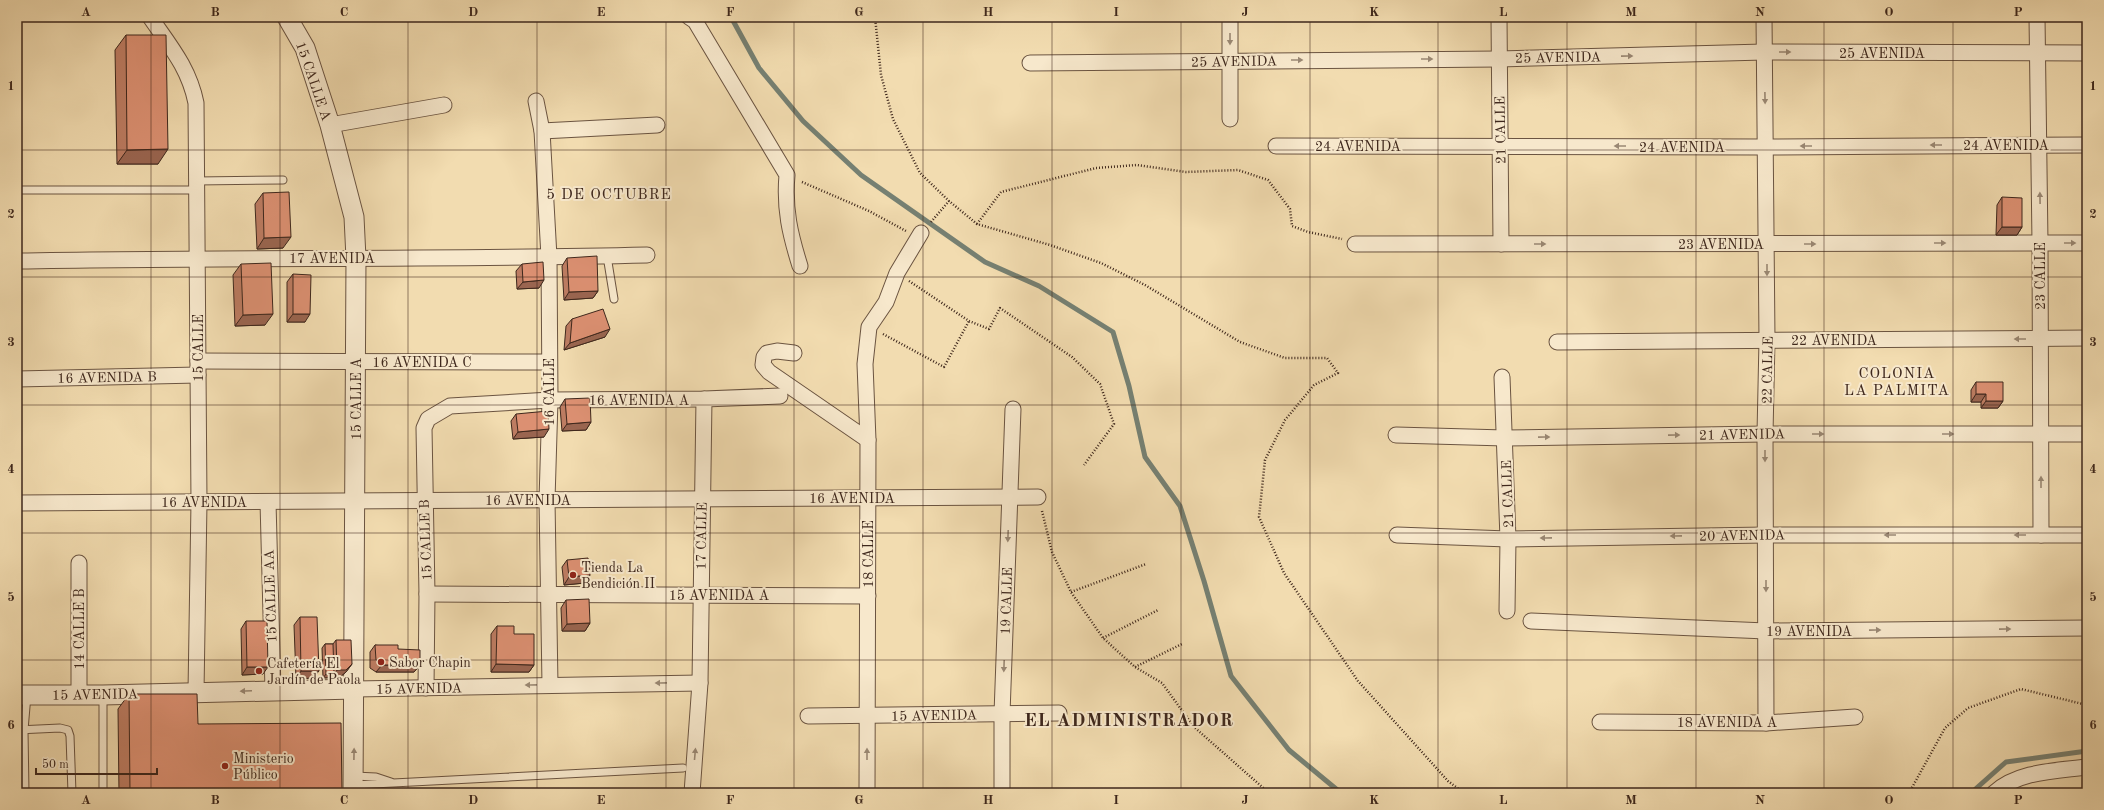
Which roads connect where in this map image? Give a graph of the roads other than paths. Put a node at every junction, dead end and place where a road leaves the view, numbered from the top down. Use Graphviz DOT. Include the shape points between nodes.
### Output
graph roads {
  1 [pos="150,17"];
  2 [pos="287,17"];
  3 [pos="689,17"];
  4 [pos="1230,17"];
  5 [pos="1499,17"];
  6 [pos="1764,17"];
  7 [pos="2037,17"];
  8 [pos="1764,52"];
  9 [pos="2087,53"];
  10 [pos="2037,54"];
  11 [pos="1499,58"];
  12 [pos="1230,61"];
  13 [pos="1030,63"];
  14 [pos="536,101"];
  15 [pos="444,105"];
  16 [pos="1230,119"];
  17 [pos="330,125"];
  18 [pos="657,125"];
  19 [pos="542,132"];
  20 [pos="2087,144"];
  21 [pos="2039,145"];
  22 [pos="1276,146"];
  23 [pos="1500,146"];
  24 [pos="1766,147"];
  25 [pos="283,180"];
  26 [pos="196,185"];
  27 [pos="17,190"];
  28 [pos="920,236"];
  29 [pos="2040,243"];
  30 [pos="2087,243"];
  31 [pos="1356,244"];
  32 [pos="1501,244"];
  33 [pos="1766,244"];
  34 [pos="647,255"];
  35 [pos="607,256"];
  36 [pos="197,257"];
  37 [pos="549,257"];
  38 [pos="356,258"];
  39 [pos="17,261"];
  40 [pos="800,266"];
  41 [pos="614,299"];
  42 [pos="2087,338"];
  43 [pos="2041,339"];
  44 [pos="1767,340"];
  45 [pos="1558,342"];
  46 [pos="794,353"];
  47 [pos="356,362"];
  48 [pos="549,362"];
  49 [pos="198,368"];
  50 [pos="1502,377"];
  51 [pos="17,379"];
  52 [pos="780,396"];
  53 [pos="704,399"];
  54 [pos="550,400"];
  55 [pos="450,406"];
  56 [pos="1013,409"];
  57 [pos="1765,434"];
  58 [pos="2042,434"];
  59 [pos="2087,434"];
  60 [pos="1396,435"];
  61 [pos="1505,438"];
  62 [pos="868,440"];
  63 [pos="1010,497"];
  64 [pos="1038,497"];
  65 [pos="868,498"];
  66 [pos="701,499"];
  67 [pos="547,500"];
  68 [pos="355,501"];
  69 [pos="424,501"];
  70 [pos="199,502"];
  71 [pos="268,502"];
  72 [pos="17,503"];
  73 [pos="1397,535"];
  74 [pos="1766,535"];
  75 [pos="2041,535"];
  76 [pos="2087,535"];
  77 [pos="1508,539"];
  78 [pos="79,563"];
  79 [pos="427,594"];
  80 [pos="549,594"];
  81 [pos="700,595"];
  82 [pos="868,596"];
  83 [pos="1507,611"];
  84 [pos="1531,621"];
  85 [pos="2087,628"];
  86 [pos="1766,631"];
  87 [pos="700,683"];
  88 [pos="550,685"];
  89 [pos="426,688"];
  90 [pos="355,689"];
  91 [pos="273,690"];
  92 [pos="196,692"];
  93 [pos="22,695"];
  94 [pos="80,695"];
  95 [pos="103,695"];
  96 [pos="1059,713"];
  97 [pos="1002,714"];
  98 [pos="808,716"];
  99 [pos="867,716"];
  100 [pos="1855,718"];
  101 [pos="1600,722"];
  102 [pos="1766,723"];
  103 [pos="20,730"];
  104 [pos="2087,767"];
  105 [pos="683,768"];
  106 [pos="354,785"];
  107 [pos="25,793"];
  108 [pos="72,793"];
  109 [pos="104,793"];
  110 [pos="692,793"];
  111 [pos="867,793"];
  112 [pos="1002,793"];
  113 [pos="1994,793"];
  1 -- 26 [label="street, 15 CALLE" via="185,67 192,84 196,103"];
  2 -- 17 [label="street, 15 CALLE A" via="305,48"];
  3 -- 40 [label="street" via="695,21 787,175 785,201 790,234"];
  4 -- 12 [label="street, one-way"];
  5 -- 11 [label="street, 21 CALLE"];
  6 -- 8 [label="street, 22 CALLE"];
  7 -- 10 [label="street, 23 CALLE"];
  8 -- 10 [label="street, 25 AVENIDA, one-way"];
  11 -- 8 [label="street, 25 AVENIDA, one-way"];
  8 -- 24 [label="street, 22 CALLE, one-way"];
  9 -- 10 [label="street, 25 AVENIDA"];
  10 -- 21 [label="street, 23 CALLE"];
  12 -- 11 [label="street, 25 AVENIDA, one-way"];
  11 -- 23 [label="street, 21 CALLE"];
  12 -- 13 [label="street, 25 AVENIDA"];
  12 -- 16 [label="street"];
  14 -- 19 [label="street, 16 CALLE"];
  15 -- 17 [label="street"];
  17 -- 38 [label="street, 15 CALLE A" via="354,217"];
  18 -- 19 [label="street"];
  19 -- 37 [label="street, 16 CALLE"];
  20 -- 21 [label="street, 24 AVENIDA"];
  21 -- 24 [label="street, 24 AVENIDA, one-way"];
  29 -- 21 [label="street, 23 CALLE, one-way"];
  22 -- 23 [label="street, 24 AVENIDA"];
  24 -- 23 [label="street, 24 AVENIDA, one-way"];
  23 -- 32 [label="street, 21 CALLE"];
  24 -- 33 [label="street, 22 CALLE"];
  25 -- 26 [label="lane"];
  26 -- 27 [label="lane"];
  26 -- 36 [label="street, 15 CALLE"];
  28 -- 62 [label="street, 18 CALLE" via="897,273 886,302 869,327 866,364"];
  29 -- 30 [label="street, 23 AVENIDA, one-way"];
  33 -- 29 [label="street, 23 AVENIDA, one-way"];
  29 -- 43 [label="street, 23 CALLE"];
  31 -- 32 [label="street, 23 AVENIDA"];
  32 -- 33 [label="street, 23 AVENIDA, one-way"];
  33 -- 44 [label="street, 22 CALLE, one-way"];
  34 -- 35 [label="street, 17 AVENIDA"];
  35 -- 37 [label="street, 17 AVENIDA"];
  35 -- 41 [label="lane"];
  36 -- 38 [label="street, 17 AVENIDA"];
  36 -- 39 [label="street, 17 AVENIDA"];
  36 -- 49 [label="street, 15 CALLE"];
  37 -- 38 [label="street, 17 AVENIDA"];
  37 -- 48 [label="street, 16 CALLE"];
  38 -- 47 [label="street, 15 CALLE A"];
  42 -- 43 [label="street, 22 AVENIDA"];
  43 -- 44 [label="street, 22 AVENIDA, one-way"];
  43 -- 58 [label="street, 23 CALLE"];
  44 -- 45 [label="street, 22 AVENIDA"];
  44 -- 57 [label="street, 22 CALLE"];
  46 -- 62 [label="street" via="767,353 763,365 769,372"];
  47 -- 48 [label="street, 16 AVENIDA C"];
  47 -- 49 [label="street, 16 AVENIDA C"];
  47 -- 68 [label="street, 15 CALLE A"];
  48 -- 54 [label="street, 16 CALLE"];
  49 -- 51 [label="street, 16 AVENIDA B"];
  49 -- 70 [label="street, 15 CALLE"];
  50 -- 61 [label="street, 21 CALLE"];
  52 -- 53 [label="street, 16 AVENIDA A"];
  53 -- 54 [label="street, 16 AVENIDA A"];
  53 -- 66 [label="street, 17 CALLE"];
  54 -- 55 [label="street, 16 AVENIDA A"];
  54 -- 67 [label="street, 16 CALLE"];
  55 -- 69 [label="street, 15 CALLE B" via="428,419 424,428"];
  56 -- 63 [label="street, 19 CALLE"];
  57 -- 58 [label="street, 21 AVENIDA, one-way"];
  61 -- 57 [label="street, 21 AVENIDA, one-way"];
  57 -- 74 [label="street, 22 CALLE, one-way"];
  58 -- 59 [label="street, 21 AVENIDA"];
  75 -- 58 [label="street, 23 CALLE, one-way"];
  60 -- 61 [label="street, 21 AVENIDA"];
  61 -- 77 [label="street, 21 CALLE"];
  62 -- 65 [label="street, 18 CALLE"];
  63 -- 64 [label="street, 16 AVENIDA"];
  63 -- 65 [label="street, 16 AVENIDA"];
  63 -- 97 [label="street, 19 CALLE, one-way"];
  65 -- 66 [label="street, 16 AVENIDA"];
  65 -- 82 [label="street, 18 CALLE"];
  66 -- 67 [label="street, 16 AVENIDA"];
  66 -- 81 [label="street, 17 CALLE"];
  67 -- 69 [label="street, 16 AVENIDA"];
  67 -- 80 [label="street, 16 CALLE"];
  68 -- 69 [label="street, 16 AVENIDA"];
  68 -- 71 [label="street, 16 AVENIDA"];
  68 -- 90 [label="street, 15 CALLE A"];
  69 -- 79 [label="street, 15 CALLE B"];
  70 -- 71 [label="street, 16 AVENIDA"];
  70 -- 72 [label="street, 16 AVENIDA"];
  70 -- 92 [label="street, 15 CALLE"];
  71 -- 91 [label="street, 15 CALLE AA"];
  73 -- 77 [label="street, 20 AVENIDA"];
  75 -- 74 [label="street, 20 AVENIDA, one-way"];
  74 -- 77 [label="street, 20 AVENIDA, one-way"];
  74 -- 86 [label="street, 22 CALLE, one-way"];
  75 -- 76 [label="street, 20 AVENIDA"];
  77 -- 83 [label="street, 21 CALLE"];
  78 -- 94 [label="street, 14 CALLE B"];
  79 -- 80 [label="street, 15 AVENIDA A"];
  79 -- 89 [label="street, 15 CALLE B"];
  80 -- 81 [label="street, 15 AVENIDA A"];
  80 -- 88 [label="street, 16 CALLE"];
  81 -- 82 [label="street, 15 AVENIDA A"];
  81 -- 87 [label="street, 17 CALLE"];
  82 -- 99 [label="street, 18 CALLE"];
  84 -- 86 [label="street, 19 AVENIDA"];
  86 -- 85 [label="street, 19 AVENIDA, one-way"];
  86 -- 102 [label="street, 22 CALLE"];
  87 -- 88 [label="street, 15 AVENIDA, one-way"];
  110 -- 87 [label="street, 17 CALLE, one-way"];
  88 -- 89 [label="street, 15 AVENIDA, one-way"];
  89 -- 90 [label="street, 15 AVENIDA"];
  90 -- 91 [label="street, 15 AVENIDA"];
  106 -- 90 [label="street, 15 CALLE A, one-way"];
  91 -- 92 [label="street, 15 AVENIDA, one-way"];
  92 -- 95 [label="street, 15 AVENIDA"];
  93 -- 94 [label="street, 15 AVENIDA"];
  93 -- 103 [label="lane"];
  94 -- 95 [label="street, 15 AVENIDA"];
  95 -- 109 [label="lane"];
  96 -- 97 [label="street, 15 AVENIDA"];
  97 -- 99 [label="street, 15 AVENIDA"];
  97 -- 112 [label="street, 19 CALLE"];
  98 -- 99 [label="street, 15 AVENIDA"];
  111 -- 99 [label="street, 18 CALLE, one-way"];
  100 -- 102 [label="street, 18 AVENIDA A"];
  101 -- 102 [label="street, 18 AVENIDA A"];
  103 -- 107 [label="lane"];
  103 -- 108 [label="lane" via="68,730"];
  104 -- 113 [label="street" via="2029,775 2000,787"];
  105 -- 106 [label="lane"];
}
